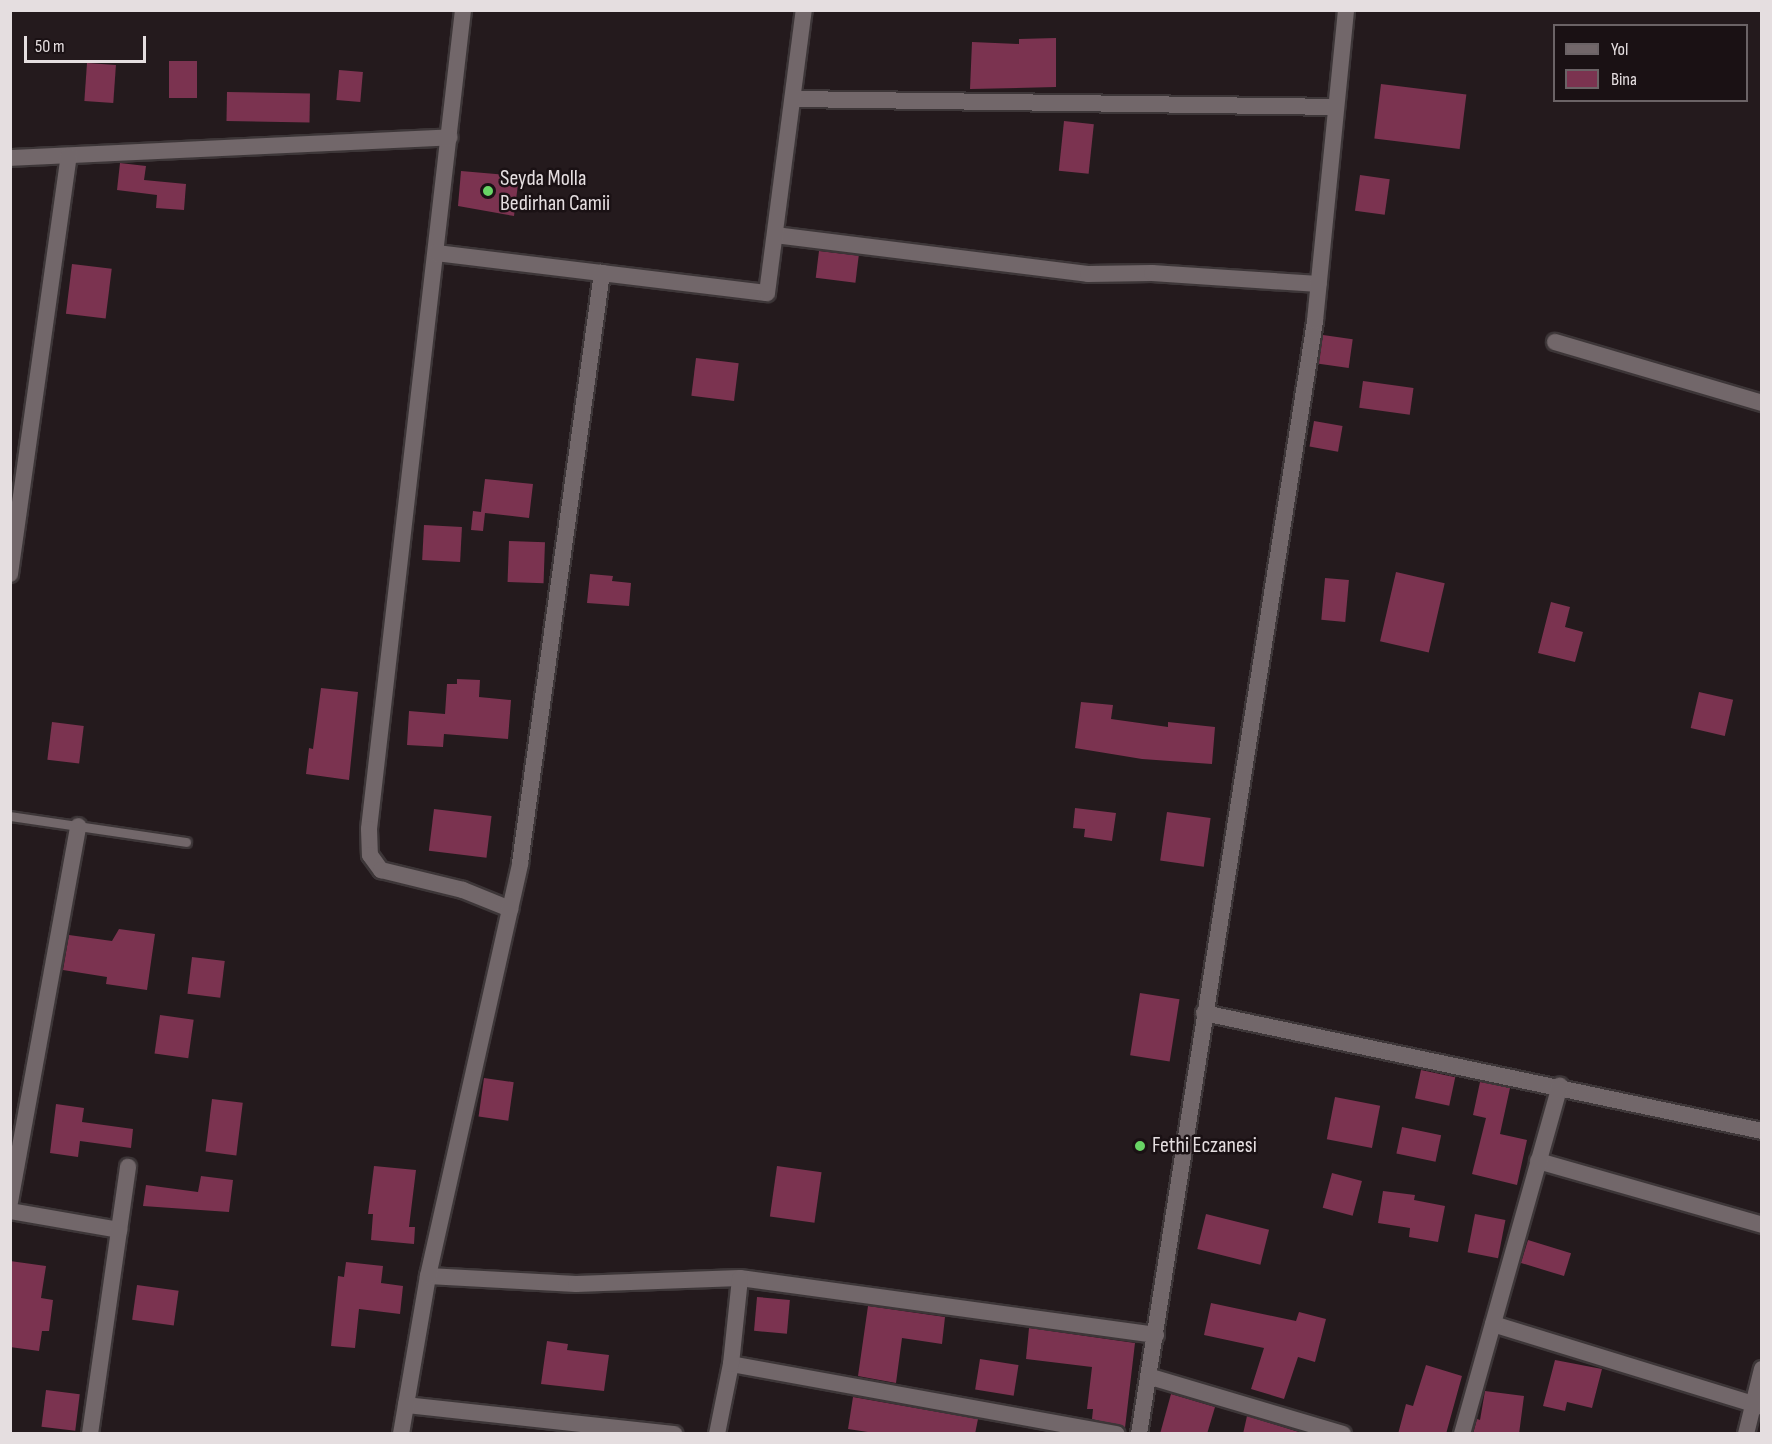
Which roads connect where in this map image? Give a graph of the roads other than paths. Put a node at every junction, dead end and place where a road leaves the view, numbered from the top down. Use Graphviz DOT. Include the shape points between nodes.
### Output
graph roads {
  1 [pos="463,10"];
  2 [pos="804,10"];
  3 [pos="1346,10"];
  4 [pos="793,99"];
  5 [pos="1336,107"];
  6 [pos="449,137"];
  7 [pos="69,156"];
  8 [pos="10,158"];
  9 [pos="775,235"];
  10 [pos="436,253"];
  11 [pos="602,273"];
  12 [pos="1319,284"];
  13 [pos="1555,342"];
  14 [pos="1761,403"];
  15 [pos="10,574"];
  16 [pos="10,816"];
  17 [pos="78,826"];
  18 [pos="186,842"];
  19 [pos="510,909"];
  20 [pos="1204,1013"];
  21 [pos="1560,1086"];
  22 [pos="1761,1131"];
  23 [pos="1538,1161"];
  24 [pos="128,1167"];
  25 [pos="10,1202"];
  26 [pos="10,1211"];
  27 [pos="1761,1225"];
  28 [pos="119,1230"];
  29 [pos="428,1276"];
  30 [pos="740,1278"];
  31 [pos="1493,1324"];
  32 [pos="1156,1335"];
  33 [pos="730,1364"];
  34 [pos="1761,1370"];
  35 [pos="1151,1377"];
  36 [pos="406,1405"];
  37 [pos="1757,1406"];
  38 [pos="579,1429"];
  39 [pos="90,1434"];
  40 [pos="401,1434"];
  41 [pos="674,1434"];
  42 [pos="717,1434"];
  43 [pos="1117,1434"];
  44 [pos="1139,1434"];
  45 [pos="1343,1434"];
  46 [pos="1462,1434"];
  47 [pos="1746,1434"];
  1 -- 6 [label="street"];
  2 -- 4 [label="street"];
  3 -- 5 [label="street"];
  4 -- 5 [label="street"];
  4 -- 9 [label="street"];
  5 -- 12 [label="street"];
  6 -- 7 [label="street"];
  6 -- 10 [label="street"];
  7 -- 8 [label="street"];
  7 -- 15 [label="street"];
  9 -- 11 [label="street" via="767,293"];
  9 -- 12 [label="street" via="1088,274 1152,273"];
  10 -- 11 [label="street"];
  10 -- 19 [label="street" via="369,829 370,855 381,870 463,890"];
  11 -- 19 [label="street" via="520,863"];
  12 -- 20 [label="street"];
  13 -- 14 [label="street"];
  16 -- 17 [label="lane"];
  17 -- 18 [label="lane"];
  17 -- 25 [label="street"];
  19 -- 29 [label="street"];
  20 -- 21 [label="street"];
  20 -- 32 [label="street"];
  21 -- 22 [label="street"];
  21 -- 23 [label="street"];
  23 -- 27 [label="street"];
  23 -- 31 [label="street"];
  24 -- 28 [label="street"];
  26 -- 28 [label="street"];
  28 -- 39 [label="street"];
  29 -- 30 [label="street" via="576,1284"];
  29 -- 36 [label="street"];
  30 -- 32 [label="street"];
  30 -- 33 [label="street"];
  31 -- 37 [label="street"];
  31 -- 46 [label="street"];
  32 -- 35 [label="street"];
  33 -- 42 [label="street"];
  33 -- 43 [label="street"];
  34 -- 37 [label="street"];
  35 -- 44 [label="street"];
  35 -- 45 [label="street"];
  36 -- 38 [label="street"];
  36 -- 40 [label="street"];
  37 -- 47 [label="street"];
  38 -- 41 [label="street"];
}
